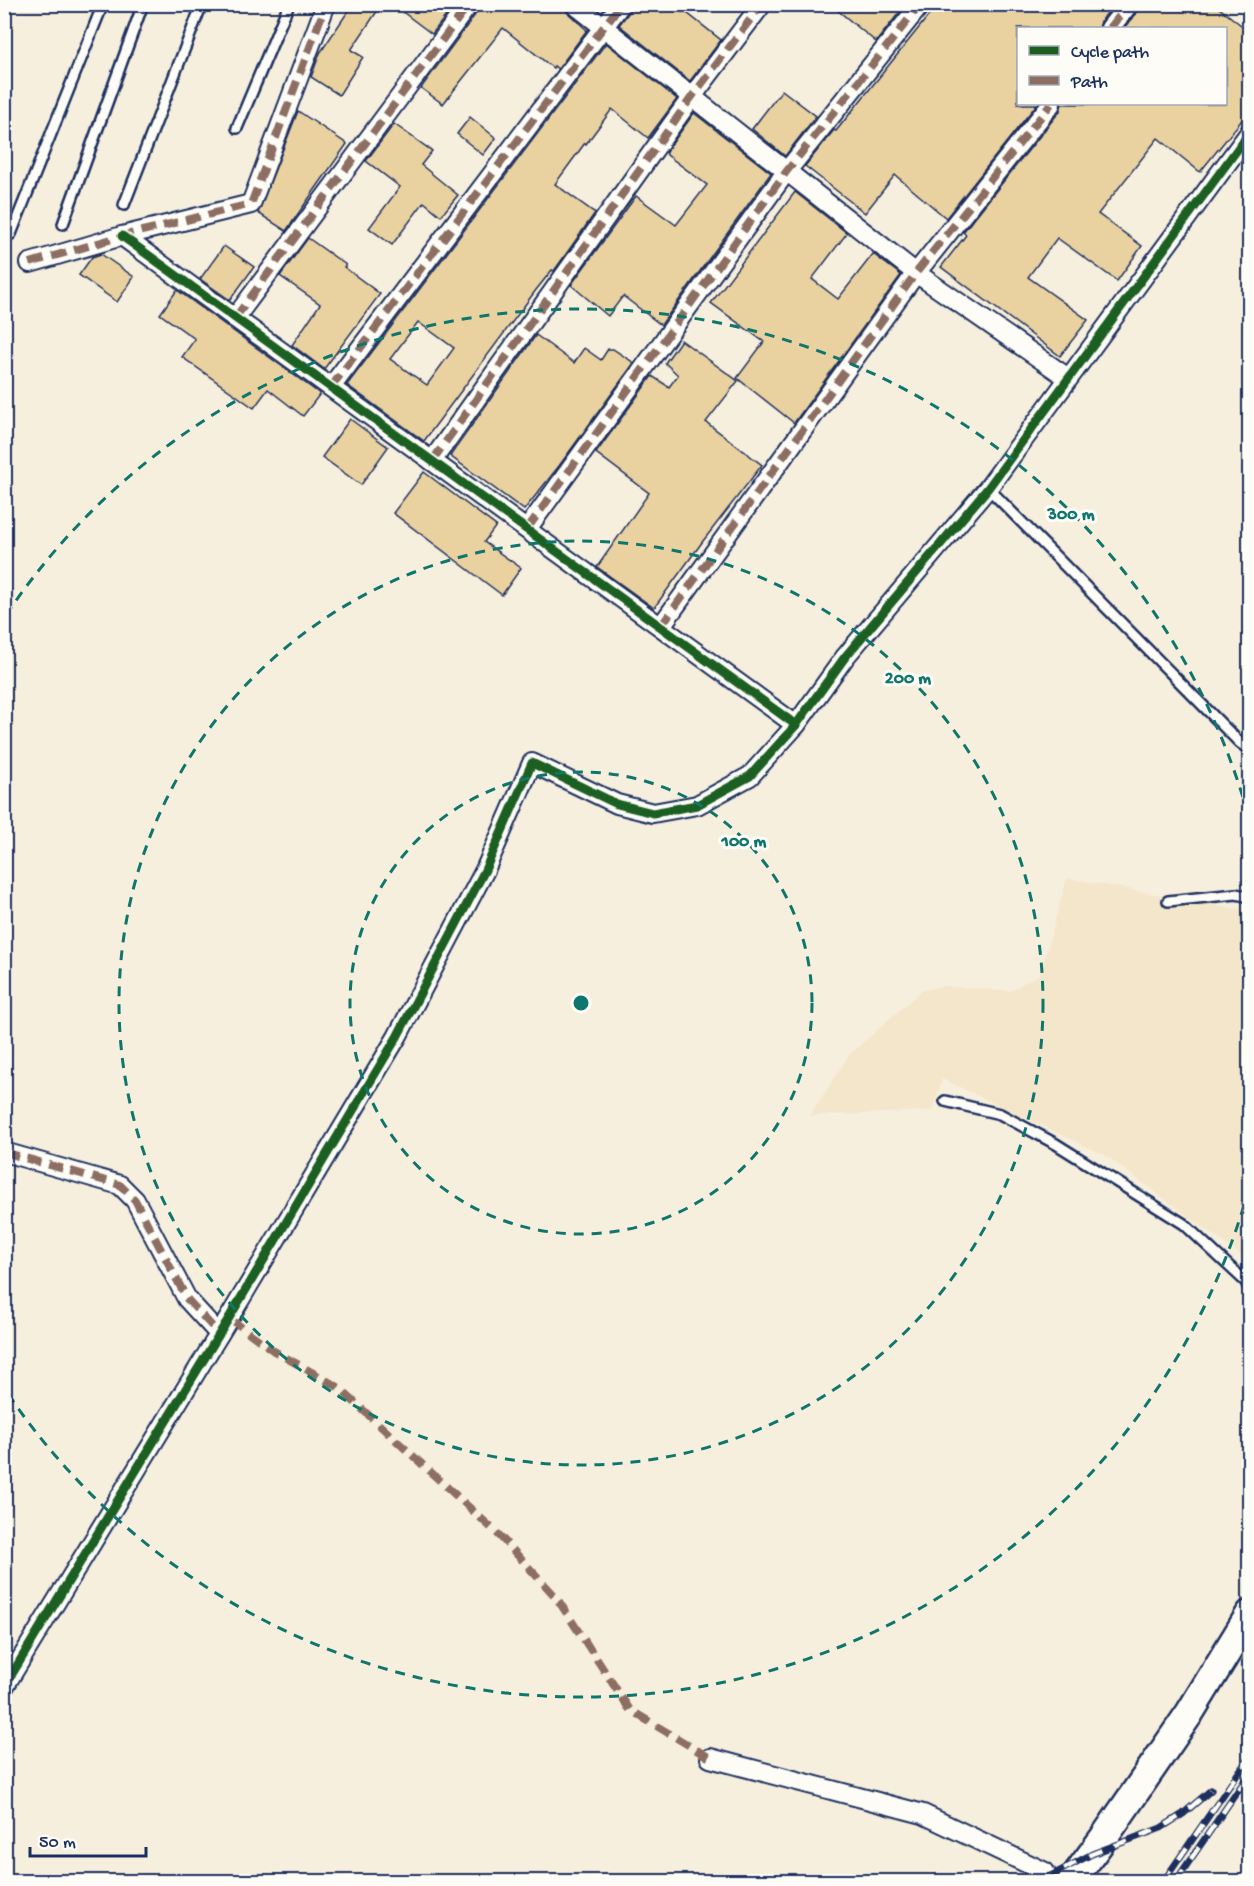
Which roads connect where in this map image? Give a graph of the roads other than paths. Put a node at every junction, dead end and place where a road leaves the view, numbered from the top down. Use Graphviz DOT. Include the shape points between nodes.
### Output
graph roads {
  1 [pos="103,4"];
  2 [pos="142,4"];
  3 [pos="202,4"];
  4 [pos="289,4"];
  5 [pos="326,4"];
  6 [pos="470,4"];
  7 [pos="574,4"];
  8 [pos="621,4"];
  9 [pos="762,4"];
  10 [pos="921,4"];
  11 [pos="1129,4"];
  12 [pos="1111,27"];
  13 [pos="604,28"];
  14 [pos="691,98"];
  15 [pos="1050,105"];
  16 [pos="237,128"];
  17 [pos="1250,132"];
  18 [pos="786,172"];
  19 [pos="124,205"];
  20 [pos="63,225"];
  21 [pos="11,234"];
  22 [pos="122,236"];
  23 [pos="30,263"];
  24 [pos="916,273"];
  25 [pos="235,318"];
  26 [pos="1068,378"];
  27 [pos="331,387"];
  28 [pos="432,460"];
  29 [pos="988,488"];
  30 [pos="527,529"];
  31 [pos="661,626"];
  32 [pos="795,725"];
  33 [pos="1250,750"];
  34 [pos="1250,897"];
  35 [pos="1168,901"];
  36 [pos="945,1101"];
  37 [pos="4,1152"];
  38 [pos="1250,1290"];
  39 [pos="219,1334"];
  40 [pos="1250,1614"];
  41 [pos="4,1687"];
  42 [pos="710,1758"];
  43 [pos="1051,1881"];
  44 [pos="1071,1881"];
  1 -- 21 [label="lane"];
  2 -- 20 [label="lane"];
  3 -- 19 [label="lane"];
  4 -- 16 [label="lane"];
  5 -- 22 [label="street" via="251,204"];
  6 -- 25 [label="street"];
  7 -- 13 [label="street"];
  8 -- 13 [label="street"];
  9 -- 14 [label="street"];
  10 -- 18 [label="street"];
  11 -- 12 [label="street"];
  13 -- 14 [label="street"];
  13 -- 27 [label="street"];
  14 -- 18 [label="street"];
  14 -- 28 [label="street"];
  15 -- 24 [label="street"];
  17 -- 26 [label="street"];
  18 -- 24 [label="street"];
  18 -- 30 [label="street"];
  22 -- 23 [label="street"];
  22 -- 25 [label="street"];
  24 -- 26 [label="street"];
  24 -- 31 [label="street"];
  25 -- 27 [label="street"];
  26 -- 29 [label="street"];
  27 -- 28 [label="street"];
  28 -- 30 [label="street"];
  29 -- 32 [label="street" via="845,657"];
  29 -- 33 [label="lane"];
  30 -- 31 [label="street"];
  31 -- 32 [label="street"];
  32 -- 39 [label="street" via="750,776 697,805 653,813 617,804 532,763 485,870 397,1037"];
  34 -- 35 [label="lane" via="1236,894"];
  36 -- 38 [label="lane" via="1000,1114 1056,1144 1184,1224"];
  37 -- 39 [label="street" via="120,1185 135,1200 188,1299"];
  39 -- 41 [label="street"];
  40 -- 44 [label="main road" via="1189,1714"];
  42 -- 43 [label="street" via="923,1814 1045,1872"];
}
